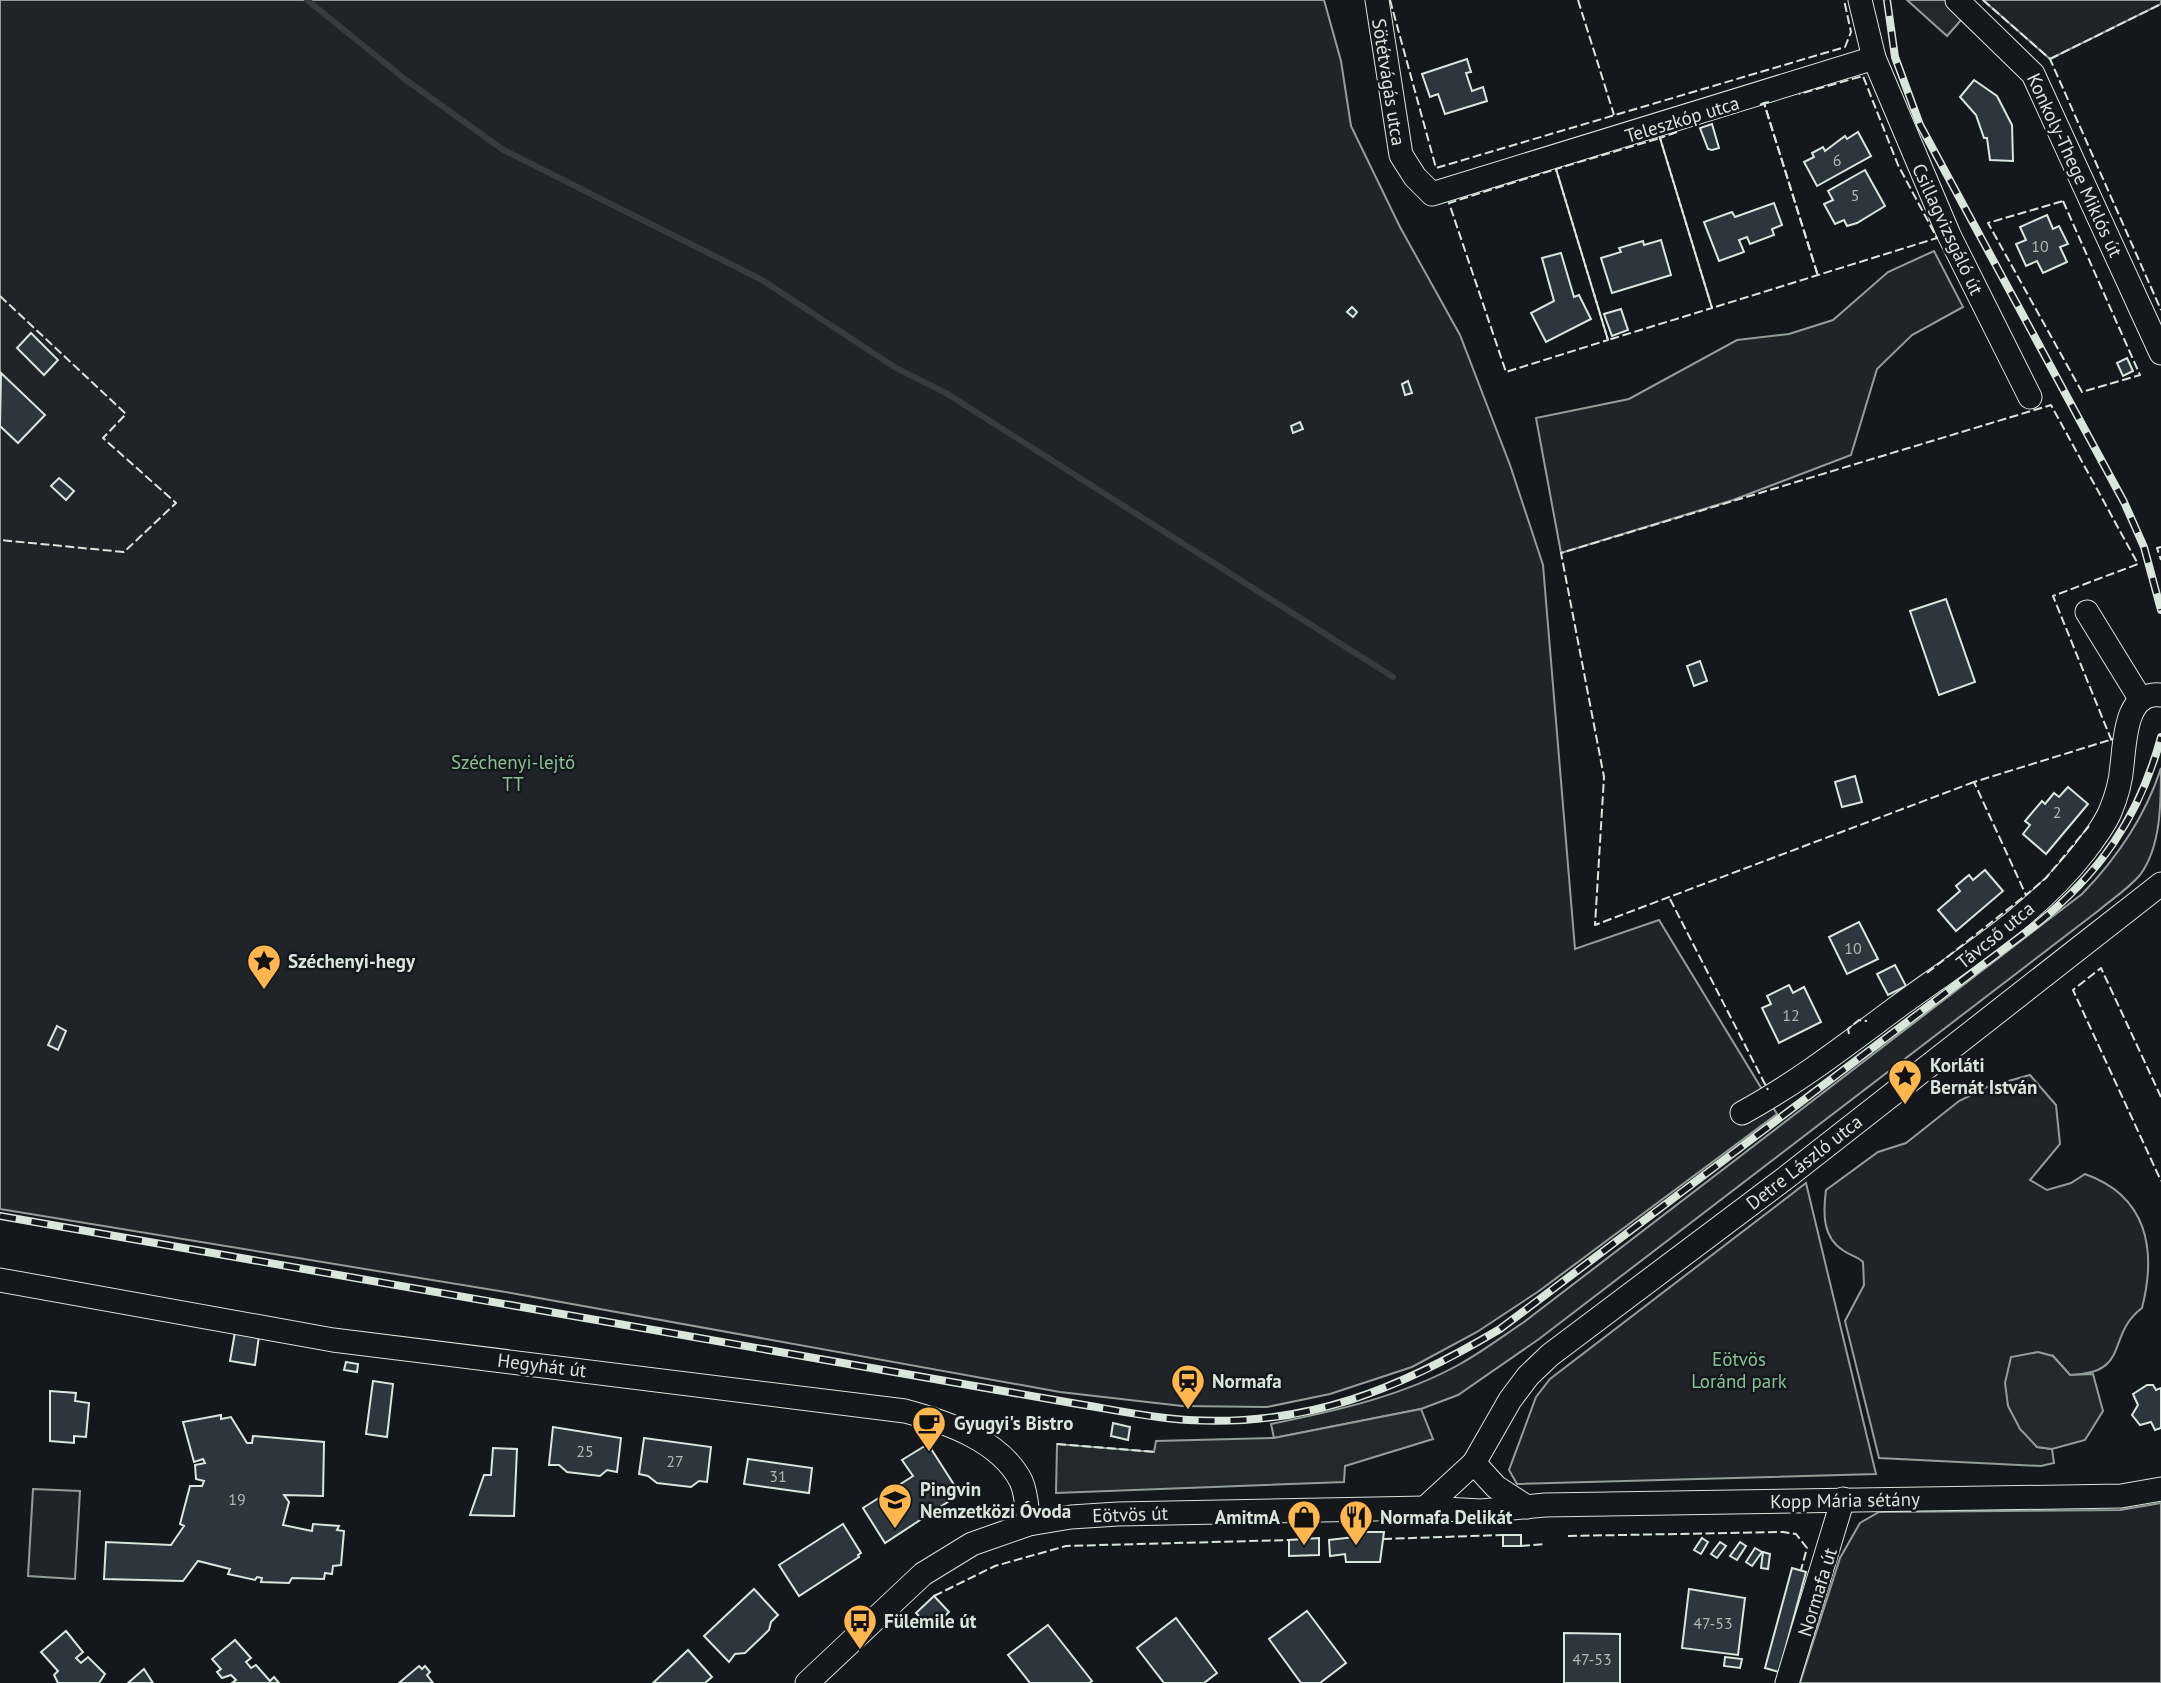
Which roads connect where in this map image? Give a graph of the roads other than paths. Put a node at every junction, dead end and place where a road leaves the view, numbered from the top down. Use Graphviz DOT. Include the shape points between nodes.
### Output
graph roads {
  1 [pos="1377,0"];
  2 [pos="1860,0"];
  3 [pos="1957,0"];
  4 [pos="1874,58"];
  5 [pos="1432,194"];
  6 [pos="2161,353"];
  7 [pos="2029,397"];
  8 [pos="2087,612"];
  9 [pos="2151,698"];
  10 [pos="2161,884"];
  11 [pos="1742,1113"];
  12 [pos="0,1280"];
  13 [pos="1475,1463"];
  14 [pos="2161,1489"];
  15 [pos="1843,1500"];
  16 [pos="1527,1507"];
  17 [pos="1425,1508"];
  18 [pos="1029,1524"];
  19 [pos="807,1683"];
  20 [pos="1787,1683"];
  1 -- 5 [label="street, Sötétvágás utca" via="1401,155"];
  2 -- 4 [label="street"];
  3 -- 6 [label="street, Konkoly-Thege Miklós út" via="2033,74"];
  4 -- 5 [label="street, Teleszkóp utca"];
  4 -- 7 [label="street, Csillagvizsgáló út" via="1949,236"];
  8 -- 9 [label="street"];
  9 -- 11 [label="street, Távcső utca" via="2132,714 2110,812 2051,889 1953,969 1782,1091"];
  10 -- 13 [label="street, Detre László utca" via="1550,1355 1510,1400"];
  12 -- 18 [label="street, Hegyhát út" via="333,1340 905,1411 955,1427 996,1454 1020,1480"];
  13 -- 16 [label="street" via="1502,1492"];
  13 -- 17 [label="street"];
  14 -- 15 [label="street, Kopp Mária sétány" via="2121,1496"];
  15 -- 16 [label="street, Kopp Mária sétány"];
  15 -- 20 [label="street, Normafa út"];
  16 -- 17 [label="street, Eötvös út" via="1481,1511"];
  17 -- 18 [label="street, Eötvös út" via="1118,1514"];
  18 -- 19 [label="street, Eötvös út" via="972,1544 923,1574"];
}
